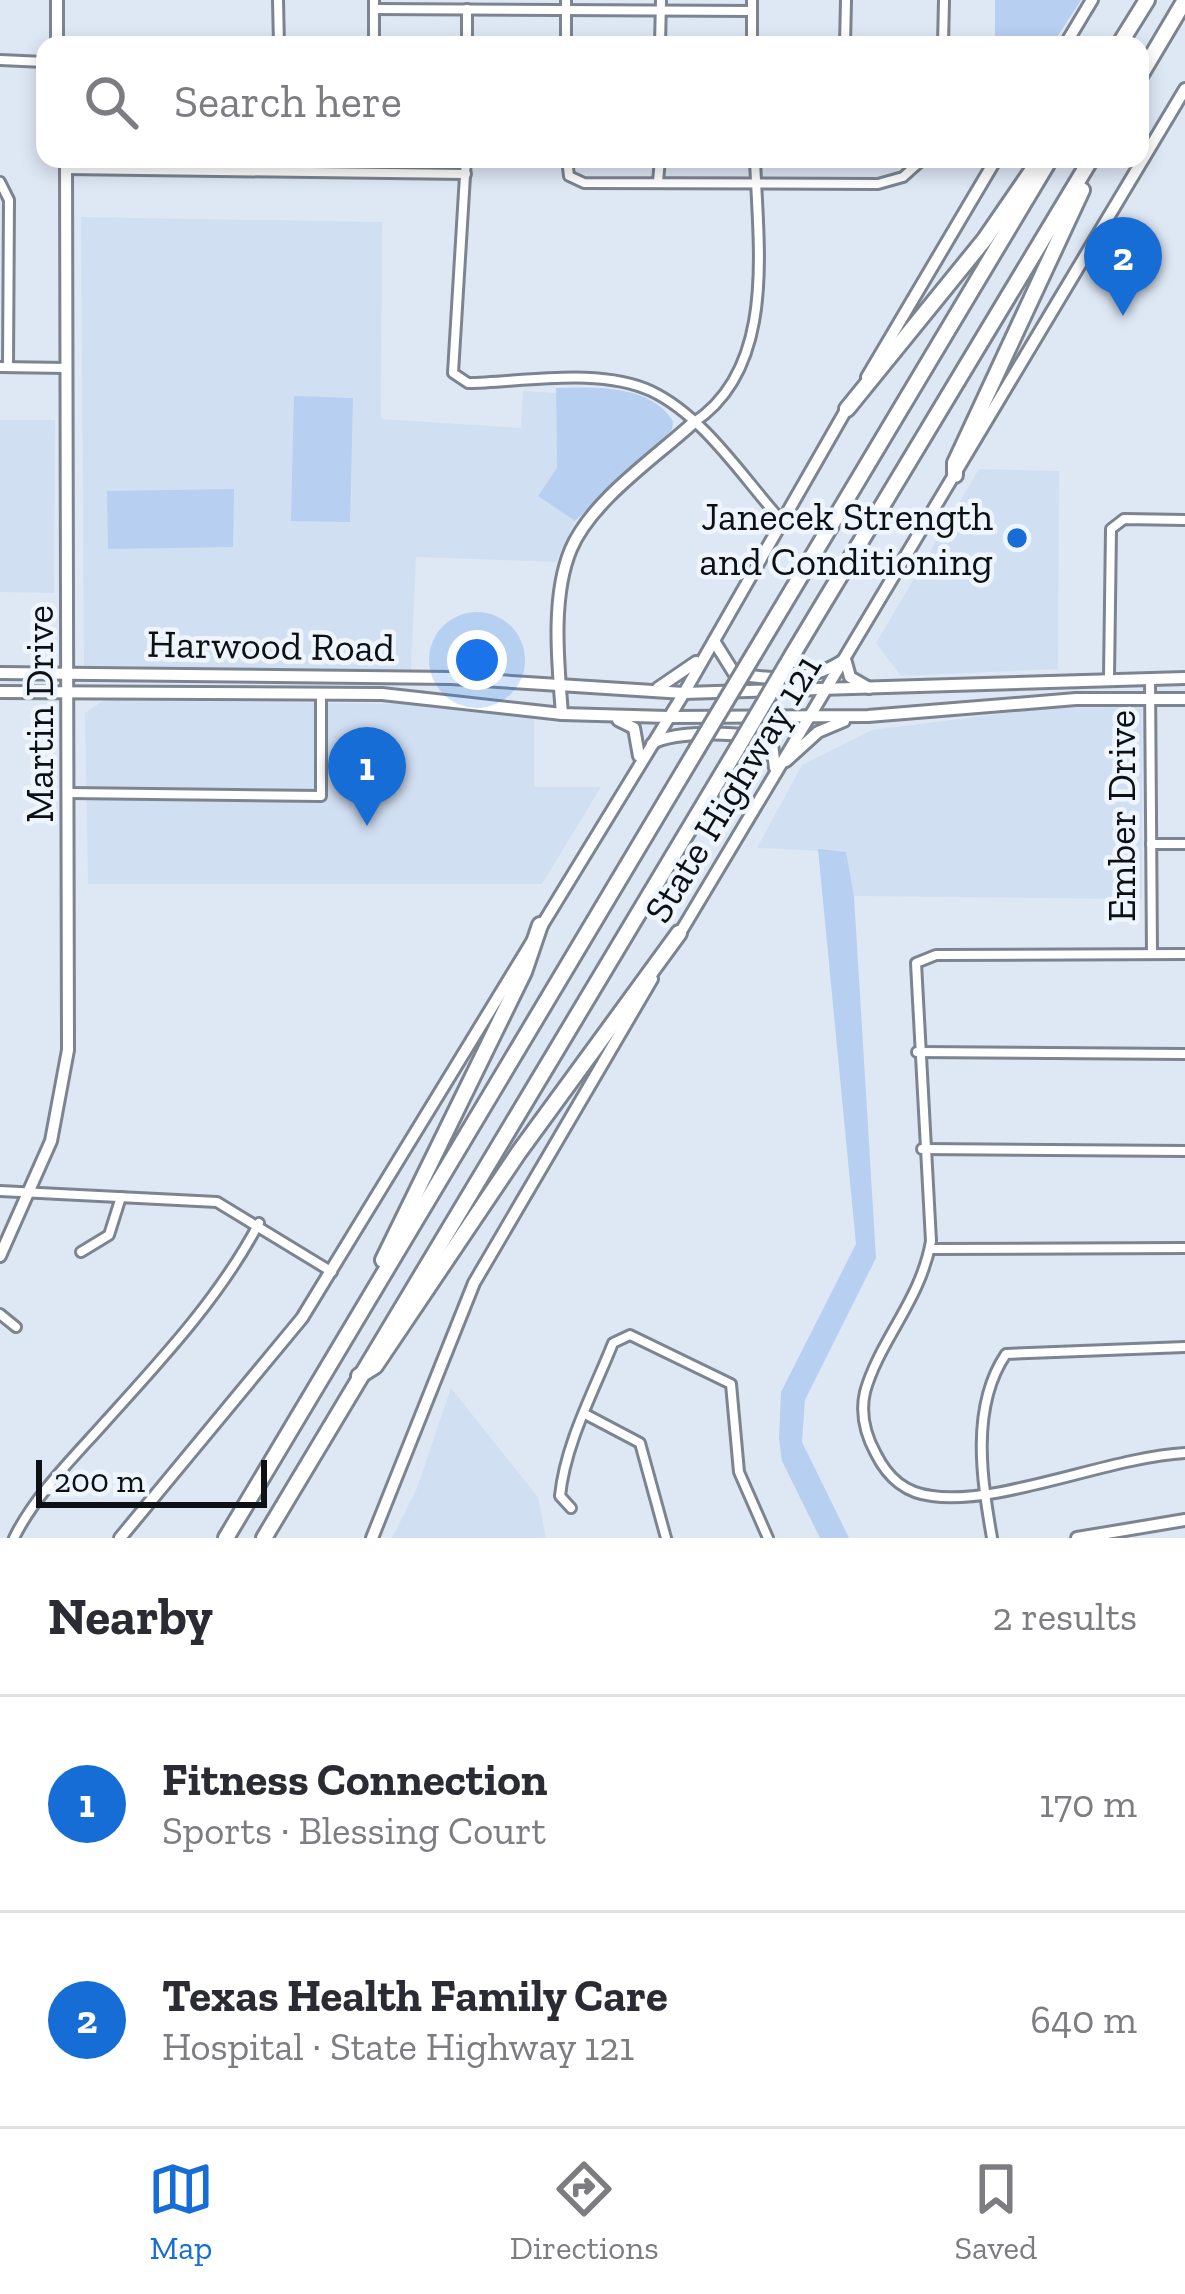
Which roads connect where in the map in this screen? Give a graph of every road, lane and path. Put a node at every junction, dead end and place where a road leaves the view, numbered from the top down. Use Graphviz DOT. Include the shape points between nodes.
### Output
graph roads {
  1 [pos="57,0"];
  2 [pos="278,0"];
  3 [pos="846,0"];
  4 [pos="944,0"];
  5 [pos="1092,0"];
  6 [pos="1147,0"];
  7 [pos="1185,0"];
  8 [pos="374,4"];
  9 [pos="566,5"];
  10 [pos="661,5"];
  11 [pos="752,5"];
  12 [pos="466,9"];
  13 [pos="57,36"];
  14 [pos="279,36"];
  15 [pos="374,36"];
  16 [pos="466,36"];
  17 [pos="566,36"];
  18 [pos="660,36"];
  19 [pos="752,36"];
  20 [pos="845,36"];
  21 [pos="943,36"];
  22 [pos="1070,36"];
  23 [pos="1125,36"];
  24 [pos="0,60"];
  25 [pos="1149,61"];
  26 [pos="36,62"];
  27 [pos="1185,89"];
  28 [pos="1149,149"];
  29 [pos="66,168"];
  30 [pos="161,168"];
  31 [pos="279,168"];
  32 [pos="373,168"];
  33 [pos="466,168"];
  34 [pos="568,168"];
  35 [pos="659,168"];
  36 [pos="755,168"];
  37 [pos="912,168"];
  38 [pos="991,168"];
  39 [pos="1034,168"];
  40 [pos="1045,168"];
  41 [pos="1089,168"];
  42 [pos="1090,168"];
  43 [pos="1138,168"];
  44 [pos="279,173"];
  45 [pos="373,173"];
  46 [pos="466,174"];
  47 [pos="0,182"];
  48 [pos="658,182"];
  49 [pos="756,184"];
  50 [pos="4,367"];
  51 [pos="67,368"];
  52 [pos="847,409"];
  53 [pos="693,423"];
  54 [pos="955,475"];
  55 [pos="781,520"];
  56 [pos="1185,520"];
  57 [pos="714,641"];
  58 [pos="845,659"];
  59 [pos="0,673"];
  60 [pos="69,674"];
  61 [pos="205,674"];
  62 [pos="322,674"];
  63 [pos="1109,677"];
  64 [pos="1150,677"];
  65 [pos="451,678"];
  66 [pos="1185,678"];
  67 [pos="993,681"];
  68 [pos="560,687"];
  69 [pos="870,688"];
  70 [pos="653,690"];
  71 [pos="0,692"];
  72 [pos="69,692"];
  73 [pos="200,693"];
  74 [pos="684,693"];
  75 [pos="824,693"];
  76 [pos="321,694"];
  77 [pos="1150,699"];
  78 [pos="1185,699"];
  79 [pos="450,701"];
  80 [pos="1002,704"];
  81 [pos="562,714"];
  82 [pos="600,716"];
  83 [pos="809,716"];
  84 [pos="868,716"];
  85 [pos="668,717"];
  86 [pos="639,759"];
  87 [pos="775,771"];
  88 [pos="69,793"];
  89 [pos="1151,844"];
  90 [pos="1185,844"];
  91 [pos="540,925"];
  92 [pos="679,933"];
  93 [pos="1152,954"];
  94 [pos="1185,954"];
  95 [pos="917,1052"];
  96 [pos="1185,1054"];
  97 [pos="922,1149"];
  98 [pos="1185,1151"];
  99 [pos="0,1191"];
  100 [pos="30,1195"];
  101 [pos="121,1197"];
  102 [pos="259,1223"];
  103 [pos="1185,1248"];
  104 [pos="930,1249"];
  105 [pos="80,1252"];
  106 [pos="0,1256"];
  107 [pos="332,1272"];
  108 [pos="0,1314"];
  109 [pos="360,1319"];
  110 [pos="16,1327"];
  111 [pos="1185,1347"];
  112 [pos="355,1379"];
  113 [pos="585,1414"];
  114 [pos="1185,1453"];
  115 [pos="984,1492"];
  116 [pos="571,1508"];
  117 [pos="1185,1520"];
  118 [pos="1134,1533"];
  119 [pos="14,1538"];
  120 [pos="120,1538"];
  121 [pos="226,1538"];
  122 [pos="264,1538"];
  123 [pos="372,1538"];
  124 [pos="666,1538"];
  125 [pos="768,1538"];
  126 [pos="992,1538"];
  127 [pos="1077,1538"];
  1 -- 13 [label="main road"];
  2 -- 14 [label="street"];
  3 -- 20 [label="street"];
  4 -- 21 [label="street"];
  5 -- 22 [label="main road"];
  6 -- 23 [label="highway"];
  7 -- 25 [label="highway"];
  8 -- 12 [label="street"];
  8 -- 15 [label="street"];
  9 -- 10 [label="street"];
  9 -- 12 [label="street"];
  9 -- 17 [label="street"];
  10 -- 11 [label="street"];
  10 -- 18 [label="street"];
  11 -- 19 [label="street"];
  12 -- 16 [label="street"];
  24 -- 26 [label="street"];
  27 -- 28 [label="main road, State Highway 121"];
  29 -- 51 [label="main road, Martin Drive"];
  30 -- 44 [label="street"];
  31 -- 44 [label="street"];
  32 -- 45 [label="street"];
  33 -- 46 [label="street"];
  34 -- 48 [label="street" via="584,183"];
  35 -- 48 [label="street"];
  36 -- 49 [label="street"];
  37 -- 49 [label="street" via="878,184"];
  38 -- 52 [label="main road"];
  39 -- 52 [label="highway"];
  40 -- 109 [label="highway, bridge"];
  41 -- 112 [label="highway, bridge"];
  42 -- 54 [label="highway"];
  43 -- 54 [label="main road, State Highway 121"];
  44 -- 45 [label="street"];
  45 -- 46 [label="street"];
  46 -- 53 [label="street" via="451,355 459,379 627,384"];
  47 -- 50 [label="street" via="9,200"];
  48 -- 49 [label="street"];
  49 -- 53 [label="street" via="747,357 716,408"];
  50 -- 51 [label="street"];
  51 -- 60 [label="main road, Martin Drive"];
  52 -- 55 [label="main road"];
  53 -- 55 [label="street"];
  53 -- 68 [label="main road" via="597,514 570,552"];
  54 -- 58 [label="main road, State Highway 121"];
  55 -- 57 [label="main road"];
  56 -- 63 [label="street" via="1124,519 1111,529"];
  57 -- 58 [label="main road" via="724,665 752,677 826,673"];
  57 -- 70 [label="main road" via="687,673"];
  57 -- 74 [label="main road"];
  58 -- 69 [label="main road" via="850,677"];
  58 -- 75 [label="main road, State Highway 121"];
  59 -- 60 [label="main road, Harwood Road"];
  60 -- 61 [label="main road, Harwood Road"];
  60 -- 72 [label="main road, Martin Drive"];
  61 -- 62 [label="main road, Harwood Road"];
  61 -- 73 [label="main road"];
  62 -- 65 [label="main road, Harwood Road"];
  62 -- 76 [label="main road"];
  63 -- 64 [label="main road, Harwood Road"];
  63 -- 67 [label="main road, Harwood Road"];
  64 -- 66 [label="main road, Harwood Road"];
  64 -- 77 [label="street, Ember Drive"];
  65 -- 68 [label="main road, Harwood Road"];
  65 -- 79 [label="main road"];
  67 -- 69 [label="main road, Harwood Road"];
  67 -- 80 [label="main road"];
  68 -- 70 [label="main road, Harwood Road"];
  68 -- 81 [label="main road"];
  69 -- 75 [label="main road, Harwood Road"];
  70 -- 74 [label="main road, Harwood Road"];
  71 -- 72 [label="main road, Harwood Road"];
  72 -- 73 [label="main road, Harwood Road"];
  72 -- 88 [label="main road, Martin Drive"];
  73 -- 76 [label="main road, Harwood Road"];
  74 -- 75 [label="main road, Harwood Road"];
  74 -- 85 [label="main road"];
  75 -- 83 [label="main road, State Highway 121"];
  76 -- 79 [label="main road, Harwood Road"];
  76 -- 88 [label="street" via="321,796"];
  77 -- 78 [label="main road"];
  77 -- 80 [label="main road"];
  77 -- 89 [label="street, Ember Drive"];
  79 -- 81 [label="main road, Harwood Road"];
  80 -- 84 [label="main road"];
  81 -- 82 [label="main road, Harwood Road"];
  82 -- 85 [label="main road, Harwood Road"];
  82 -- 86 [label="main road" via="634,728"];
  83 -- 84 [label="main road, Harwood Road"];
  83 -- 85 [label="main road, Harwood Road"];
  83 -- 87 [label="main road, State Highway 121"];
  84 -- 87 [label="main road" via="818,732"];
  85 -- 86 [label="main road"];
  86 -- 87 [label="main road" via="661,737 760,736 772,744"];
  86 -- 91 [label="main road"];
  87 -- 92 [label="main road, State Highway 121"];
  88 -- 100 [label="main road, Martin Drive" via="68,1050 59,1114"];
  89 -- 90 [label="street"];
  89 -- 93 [label="street, Ember Drive"];
  91 -- 107 [label="main road"];
  91 -- 109 [label="highway" via="444,1141 361,1300"];
  92 -- 112 [label="highway" via="375,1366"];
  92 -- 123 [label="main road, State Highway 121" via="484,1264"];
  93 -- 94 [label="street"];
  93 -- 95 [label="street" via="936,955 916,963"];
  95 -- 96 [label="street"];
  95 -- 97 [label="street"];
  97 -- 98 [label="street"];
  97 -- 104 [label="street"];
  99 -- 100 [label="street"];
  100 -- 101 [label="street"];
  100 -- 106 [label="main road, Martin Drive"];
  101 -- 102 [label="street" via="217,1202"];
  101 -- 105 [label="street" via="109,1235"];
  102 -- 107 [label="street"];
  102 -- 119 [label="street" via="196,1318"];
  103 -- 104 [label="street"];
  104 -- 115 [label="street" via="865,1394 864,1423 885,1472 903,1487 934,1497"];
  107 -- 120 [label="main road" via="270,1362"];
  108 -- 110 [label="street"];
  109 -- 121 [label="highway"];
  111 -- 115 [label="street" via="1006,1354 985,1421"];
  112 -- 122 [label="highway"];
  113 -- 116 [label="street" via="561,1483"];
  113 -- 124 [label="street" via="640,1443"];
  113 -- 125 [label="street" via="613,1342 624,1335 731,1384 739,1472"];
  114 -- 115 [label="street"];
  115 -- 126 [label="street"];
  117 -- 118 [label="main road"];
  118 -- 127 [label="main road"];
}
